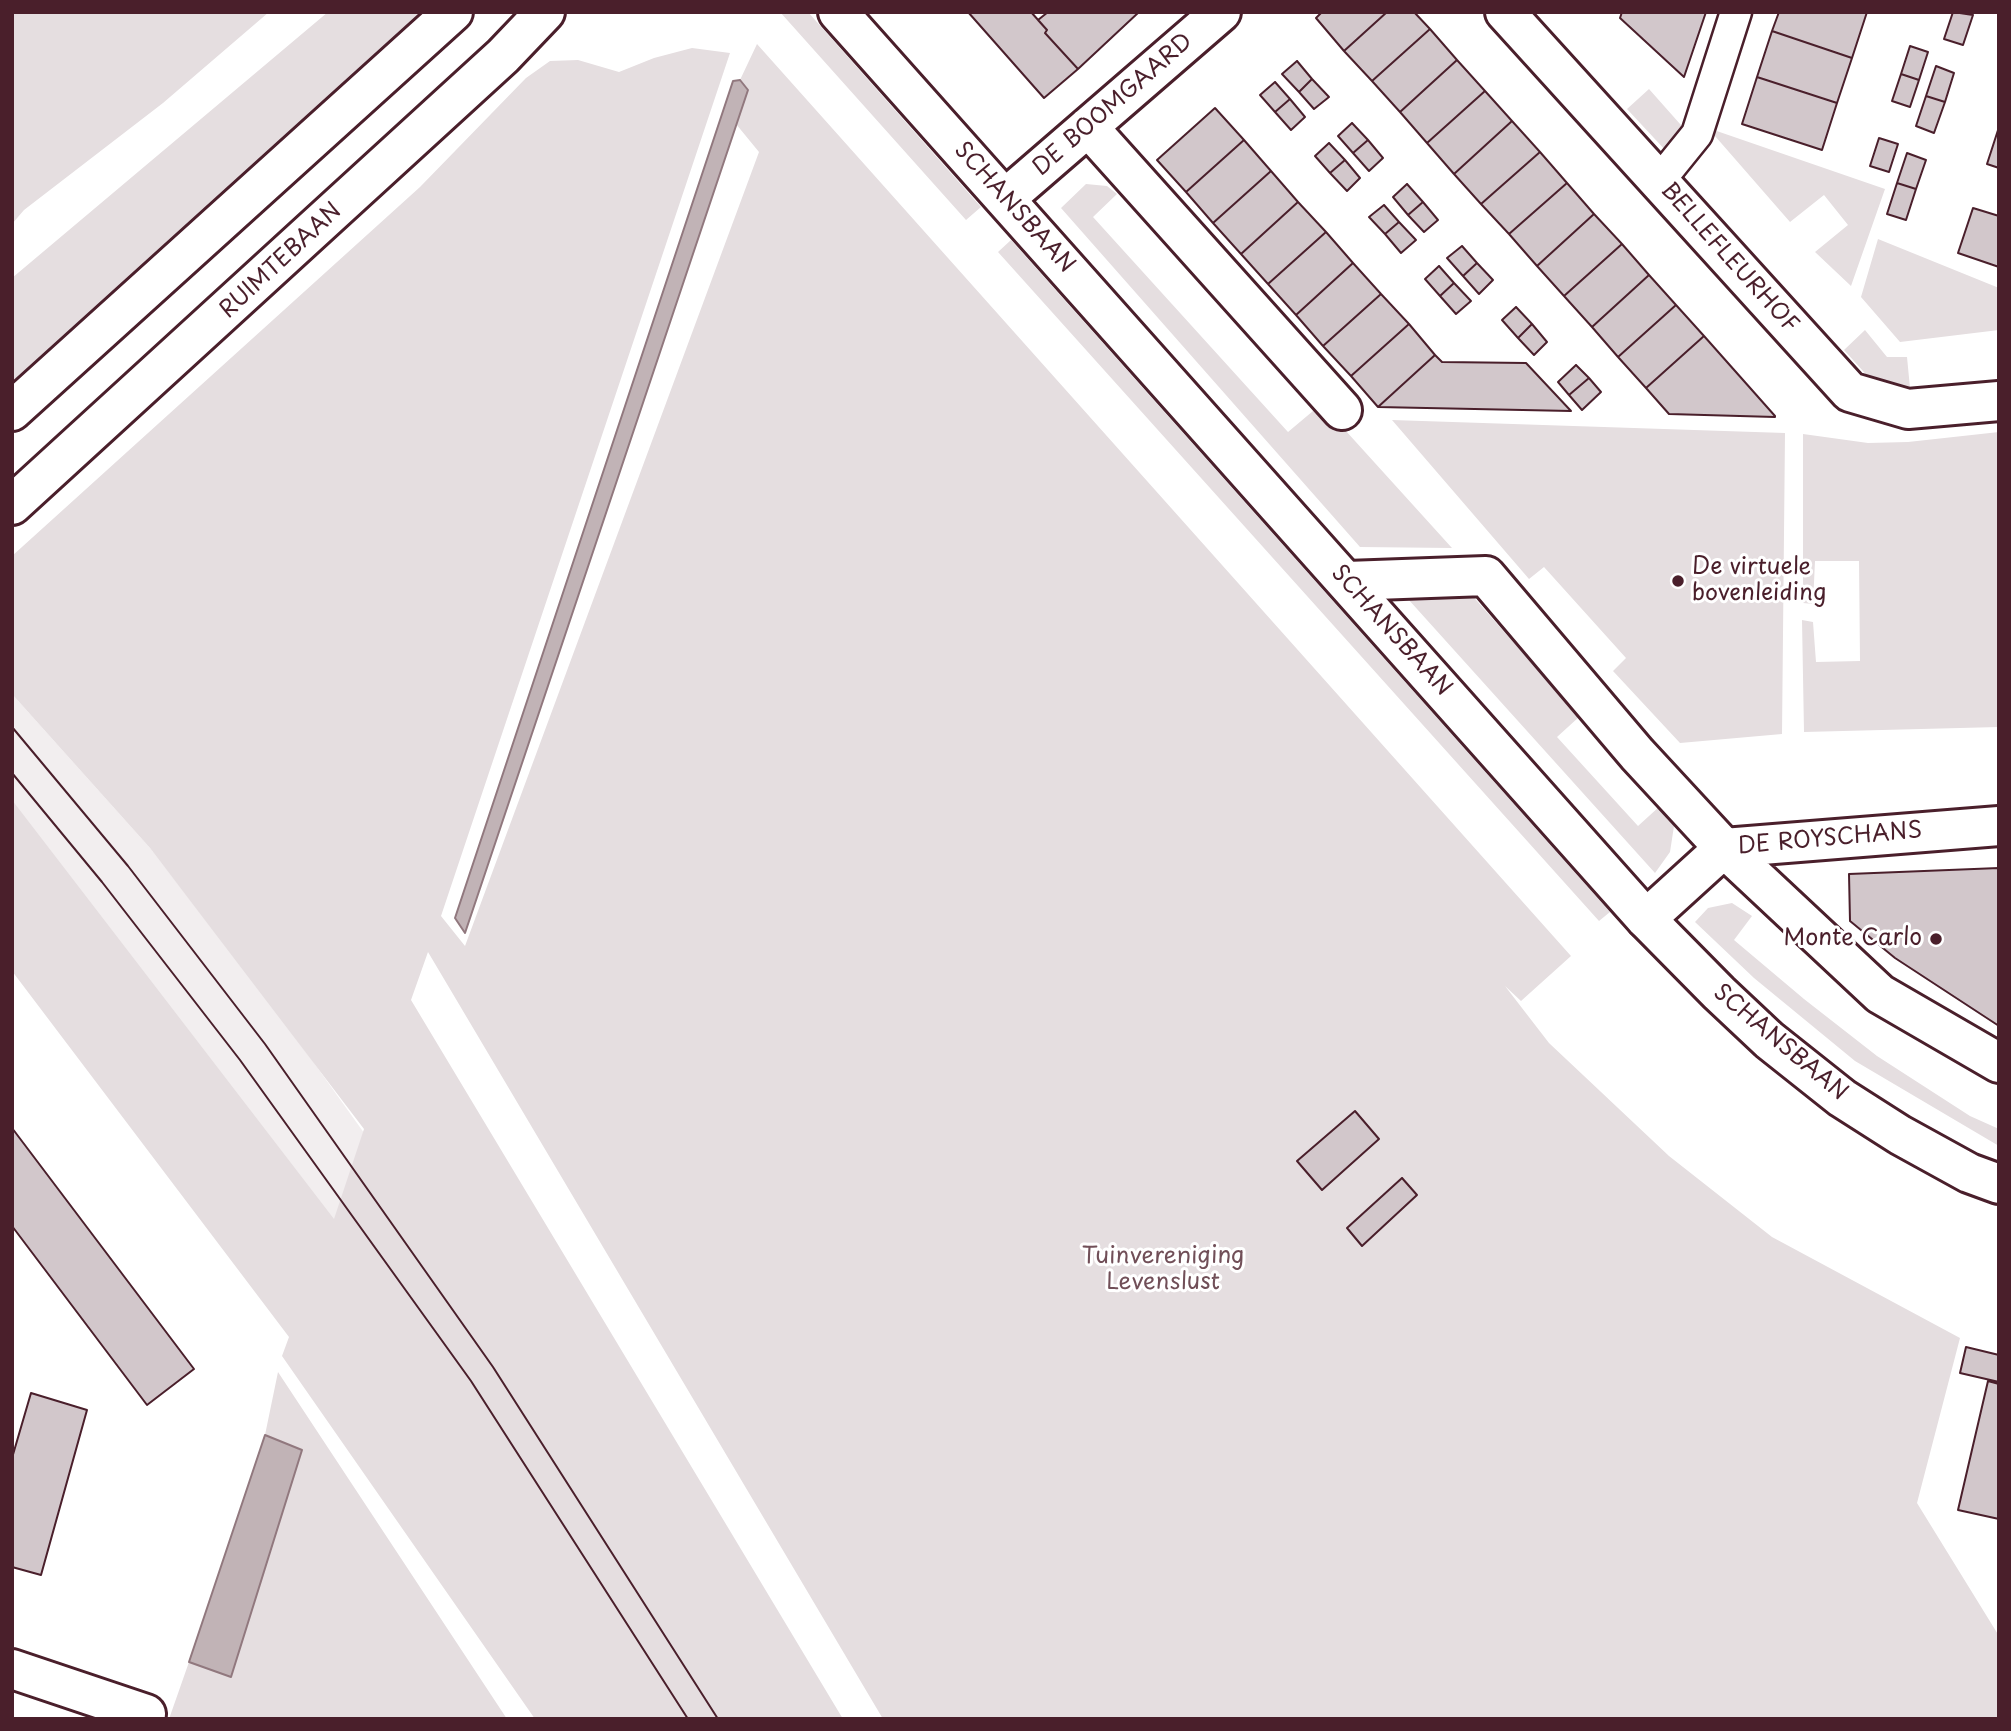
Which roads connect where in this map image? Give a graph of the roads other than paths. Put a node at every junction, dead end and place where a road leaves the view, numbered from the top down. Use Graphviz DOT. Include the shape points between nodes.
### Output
graph roads {
  1 [pos="453,12"];
  2 [pos="545,12"];
  3 [pos="838,12"];
  4 [pos="1505,12"];
  5 [pos="1736,12"];
  6 [pos="1219,13"];
  7 [pos="1088,127"];
  8 [pos="1659,181"];
  9 [pos="1006,198"];
  10 [pos="1999,401"];
  11 [pos="1342,410"];
  12 [pos="12,411"];
  13 [pos="12,505"];
  14 [pos="1347,581"];
  15 [pos="1999,826"];
  16 [pos="1724,848"];
  17 [pos="1646,919"];
  18 [pos="1999,1063"];
  19 [pos="1999,1184"];
  20 [pos="12,1670"];
  21 [pos="146,1714"];
  1 -- 12 [label="street"];
  2 -- 13 [label="street, RUIMTEBAAN" via="493,65"];
  3 -- 9 [label="street, SCHANSBAAN"];
  4 -- 8 [label="street, BELLEFLEURHOF"];
  5 -- 8 [label="street" via="1696,134"];
  6 -- 7 [label="street, DE BOOMGAARD"];
  7 -- 9 [label="street, DE BOOMGAARD"];
  7 -- 11 [label="street"];
  8 -- 10 [label="street, BELLEFLEURHOF" via="1850,392 1908,409"];
  9 -- 14 [label="street, SCHANSBAAN"];
  14 -- 16 [label="street" via="1486,576 1637,754"];
  14 -- 17 [label="street, SCHANSBAAN"];
  15 -- 16 [label="street, DE ROYSCHANS"];
  16 -- 17 [label="street, DE ROYSCHANS"];
  16 -- 18 [label="street" via="1880,994"];
  17 -- 19 [label="street, SCHANSBAAN" via="1769,1040 1842,1098 1957,1167"];
  20 -- 21 [label="street"];
}
